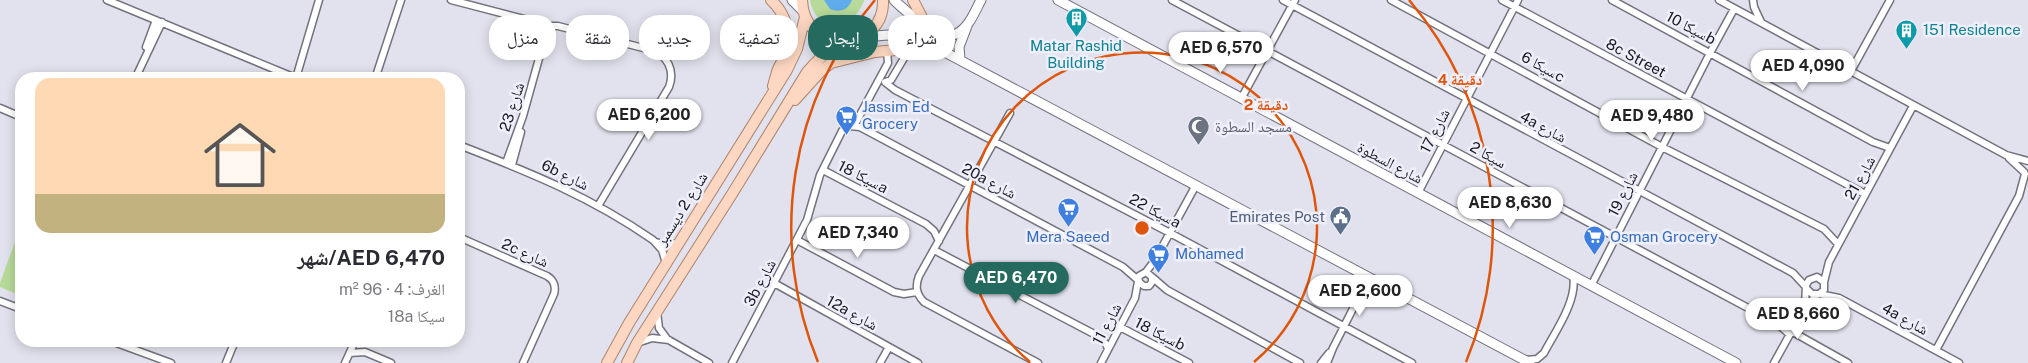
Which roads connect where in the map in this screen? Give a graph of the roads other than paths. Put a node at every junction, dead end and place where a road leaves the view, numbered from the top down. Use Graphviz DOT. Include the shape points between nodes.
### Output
graph roads {
  1 [pos="107,0"];
  2 [pos="319,0"];
  3 [pos="403,0"];
  4 [pos="452,0"];
  5 [pos="772,0"];
  6 [pos="792,0"];
  7 [pos="894,0"];
  8 [pos="913,0"];
  9 [pos="982,0"];
  10 [pos="1058,0"];
  11 [pos="1172,0"];
  12 [pos="1283,0"];
  13 [pos="1391,0"];
  14 [pos="1502,0"];
  15 [pos="1612,0"];
  16 [pos="1719,0"];
  17 [pos="1753,0"];
  18 [pos="1890,0"];
  19 [pos="1070,3"];
  20 [pos="1294,3"];
  21 [pos="1516,3"];
  22 [pos="883,4"];
  23 [pos="1734,9"];
  24 [pos="803,10"];
  25 [pos="510,15"];
  26 [pos="911,15"];
  27 [pos="921,15"];
  28 [pos="159,21"];
  29 [pos="878,21"];
  30 [pos="1762,24"];
  31 [pos="967,25"];
  32 [pos="556,26"];
  33 [pos="955,34"];
  34 [pos="886,50"];
  35 [pos="1267,52"];
  36 [pos="1490,53"];
  37 [pos="1710,53"];
  38 [pos="955,56"];
  39 [pos="960,59"];
  40 [pos="383,60"];
  41 [pos="539,60"];
  42 [pos="819,60"];
  43 [pos="903,60"];
  44 [pos="1851,71"];
  45 [pos="138,72"];
  46 [pos="282,72"];
  47 [pos="299,72"];
  48 [pos="378,72"];
  49 [pos="381,72"];
  50 [pos="879,80"];
  51 [pos="886,83"];
  52 [pos="772,94"];
  53 [pos="1242,99"];
  54 [pos="1466,99"];
  55 [pos="1687,99"];
  56 [pos="1913,106"];
  57 [pos="0,108"];
  58 [pos="1010,113"];
  59 [pos="15,114"];
  60 [pos="783,114"];
  61 [pos="854,126"];
  62 [pos="995,141"];
  63 [pos="1442,144"];
  64 [pos="465,146"];
  65 [pos="1662,147"];
  66 [pos="1890,148"];
  67 [pos="2006,156"];
  68 [pos="2028,161"];
  69 [pos="509,164"];
  70 [pos="823,170"];
  71 [pos="2025,175"];
  72 [pos="971,185"];
  73 [pos="1196,185"];
  74 [pos="2028,186"];
  75 [pos="1638,192"];
  76 [pos="1418,193"];
  77 [pos="1865,194"];
  78 [pos="2019,196"];
  79 [pos="598,206"];
  80 [pos="1170,233"];
  81 [pos="1616,237"];
  82 [pos="465,240"];
  83 [pos="653,240"];
  84 [pos="797,240"];
  85 [pos="939,241"];
  86 [pos="680,243"];
  87 [pos="1838,244"];
  88 [pos="934,250"];
  89 [pos="1829,262"];
  90 [pos="666,263"];
  91 [pos="1123,267"];
  92 [pos="1149,274"];
  93 [pos="1793,274"];
  94 [pos="1573,276"];
  95 [pos="1369,277"];
  96 [pos="1811,278"];
  97 [pos="1139,281"];
  98 [pos="1824,282"];
  99 [pos="774,284"];
  100 [pos="1148,286"];
  101 [pos="1592,286"];
  102 [pos="1807,288"];
  103 [pos="1167,290"];
  104 [pos="918,292"];
  105 [pos="1818,295"];
  106 [pos="1135,298"];
  107 [pos="1839,298"];
  108 [pos="0,301"];
  109 [pos="15,307"];
  110 [pos="1805,307"];
  111 [pos="657,312"];
  112 [pos="1120,327"];
  113 [pos="1343,327"];
  114 [pos="1790,333"];
  115 [pos="670,341"];
  116 [pos="637,343"];
  117 [pos="127,347"];
  118 [pos="233,347"];
  119 [pos="353,347"];
  120 [pos="889,347"];
  121 [pos="1332,348"];
  122 [pos="1108,349"];
  123 [pos="1936,350"];
  124 [pos="350,354"];
  125 [pos="1298,361"];
  126 [pos="1527,362"];
  127 [pos="171,363"];
  128 [pos="226,363"];
  129 [pos="345,363"];
  130 [pos="391,363"];
  131 [pos="523,363"];
  132 [pos="607,363"];
  133 [pos="627,363"];
  134 [pos="709,363"];
  135 [pos="732,363"];
  136 [pos="880,363"];
  137 [pos="918,363"];
  138 [pos="1038,363"];
  139 [pos="1101,363"];
  140 [pos="1189,363"];
  141 [pos="1307,363"];
  142 [pos="1321,363"];
  143 [pos="1328,363"];
  144 [pos="1412,363"];
  145 [pos="1736,363"];
  146 [pos="1774,363"];
  147 [pos="1848,363"];
  148 [pos="1959,363"];
  1 -- 28 [label="street"];
  2 -- 47 [label="street"];
  3 -- 40 [label="street"];
  4 -- 25 [label="street"];
  5 -- 52 [label="main road" via="785,20 789,39"];
  6 -- 24 [label="main road"];
  7 -- 26 [label="main road"];
  8 -- 27 [label="main road"];
  9 -- 31 [label="main road"];
  10 -- 19 [label="main road, شارع السطوة"];
  11 -- 35 [label="street, سيكا 2"];
  12 -- 20 [label="street, 4a شارع"];
  13 -- 36 [label="street, سيكا 6c"];
  14 -- 21 [label="street, 8c Street"];
  15 -- 37 [label="street, سيكا 10b"];
  16 -- 23 [label="street"];
  17 -- 30 [label="street"];
  18 -- 44 [label="street"];
  19 -- 53 [label="main road, شارع السطوة"];
  20 -- 35 [label="street"];
  20 -- 54 [label="street, 4a شارع"];
  21 -- 36 [label="street, شارع 17"];
  21 -- 55 [label="street, 8c Street"];
  22 -- 29 [label="main road"];
  23 -- 30 [label="street"];
  23 -- 37 [label="street, شارع 19"];
  24 -- 52 [label="main road, شارع 2 ديسمبر" via="797,49"];
  28 -- 45 [label="street"];
  28 -- 46 [label="street"];
  30 -- 44 [label="street"];
  31 -- 33 [label="main road"];
  31 -- 39 [label="main road" via="959,47"];
  32 -- 79 [label="street" via="656,51 670,69 669,87"];
  34 -- 50 [label="street" via="888,61"];
  34 -- 60 [label="main road" via="826,66"];
  35 -- 53 [label="street"];
  35 -- 63 [label="street, سيكا 2"];
  36 -- 54 [label="street, شارع 17"];
  36 -- 65 [label="street, سيكا 6c"];
  37 -- 55 [label="street, شارع 19"];
  37 -- 66 [label="street, سيكا 10b" via="1873,142"];
  38 -- 39 [label="main road"];
  39 -- 73 [label="main road"];
  40 -- 48 [label="street"];
  40 -- 49 [label="street"];
  41 -- 69 [label="street, شارع 23"];
  42 -- 60 [label="main road" via="799,85"];
  43 -- 51 [label="street"];
  44 -- 56 [label="street"];
  50 -- 51 [label="street"];
  50 -- 61 [label="street"];
  51 -- 62 [label="street, سيكا 22a"];
  52 -- 86 [label="main road, شارع 2 ديسمبر"];
  53 -- 76 [label="main road, شارع السطوة"];
  54 -- 63 [label="street, شارع 17"];
  54 -- 75 [label="street, 4a شارع"];
  55 -- 65 [label="street, شارع 19"];
  55 -- 77 [label="street, 8c Street"];
  56 -- 66 [label="street, شارع 21"];
  56 -- 67 [label="street"];
  57 -- 59 [label="street"];
  58 -- 62 [label="street"];
  60 -- 111 [label="main road"];
  61 -- 70 [label="street, 3b شارع" via="842,131"];
  61 -- 72 [label="street, 20a شارع"];
  62 -- 72 [label="street"];
  62 -- 80 [label="street, سيكا 22a"];
  63 -- 76 [label="street, شارع 17"];
  63 -- 81 [label="street, سيكا 2"];
  64 -- 69 [label="street, 6b شارع"];
  65 -- 75 [label="street, شارع 19"];
  65 -- 87 [label="street, سيكا 6c" via="1824,229"];
  66 -- 77 [label="street, شارع 21"];
  67 -- 68 [label="street"];
  67 -- 71 [label="street"];
  68 -- 71 [label="street" via="2024,166"];
  69 -- 79 [label="street, 6b شارع"];
  70 -- 84 [label="street, 3b شارع"];
  70 -- 85 [label="street, سيكا 18a" via="926,224"];
  71 -- 78 [label="street"];
  72 -- 85 [label="street"];
  72 -- 91 [label="street, 20a شارع"];
  73 -- 80 [label="street"];
  73 -- 95 [label="main road"];
  74 -- 78 [label="street"];
  75 -- 81 [label="street, شارع 19"];
  75 -- 93 [label="street, 4a شارع"];
  76 -- 94 [label="main road, شارع السطوة"];
  77 -- 87 [label="street, شارع 21"];
  78 -- 123 [label="street"];
  79 -- 83 [label="street, 6b شارع"];
  80 -- 92 [label="street"];
  80 -- 113 [label="street, سيكا 22a"];
  81 -- 101 [label="street, شارع 19"];
  81 -- 114 [label="street, سيكا 2"];
  82 -- 131 [label="street, 2c شارع" via="547,276 554,284 554,294"];
  83 -- 86 [label="street, 6b شارع" via="666,245"];
  83 -- 90 [label="street, 6b شارع" via="662,250"];
  84 -- 99 [label="street, 3b شارع"];
  84 -- 104 [label="street" via="894,292"];
  85 -- 88 [label="street"];
  86 -- 90 [label="main road, شارع 2 ديسمبر"];
  87 -- 89 [label="street, شارع 21"];
  88 -- 104 [label="street" via="920,276"];
  88 -- 122 [label="street" via="1096,334"];
  89 -- 96 [label="street, شارع 21"];
  89 -- 98 [label="street, شارع 21"];
  90 -- 132 [label="main road, شارع 2 ديسمبر"];
  91 -- 92 [label="street, 20a شارع"];
  91 -- 97 [label="street, 20a شارع"];
  92 -- 97 [label="street" via="1140,274"];
  92 -- 100 [label="street" via="1152,282"];
  92 -- 103 [label="street"];
  93 -- 96 [label="street, 4a شارع"];
  93 -- 102 [label="street, 4a شارع"];
  94 -- 101 [label="main road, شارع السطوة"];
  94 -- 126 [label="street" via="1572,298 1544,353"];
  95 -- 113 [label="street"];
  95 -- 126 [label="main road"];
  96 -- 98 [label="street" via="1820,278"];
  96 -- 102 [label="street"];
  97 -- 100 [label="street" via="1142,286"];
  97 -- 106 [label="street, شارع 11"];
  98 -- 105 [label="street" via="1824,290"];
  98 -- 107 [label="street, 4a شارع"];
  99 -- 120 [label="street, 12a شارع"];
  99 -- 135 [label="street, 3b شارع"];
  100 -- 103 [label="street"];
  100 -- 106 [label="street, شارع 11"];
  101 -- 145 [label="main road, شارع السطوة"];
  102 -- 105 [label="street"];
  102 -- 110 [label="street"];
  103 -- 125 [label="street"];
  104 -- 138 [label="street" via="928,304"];
  105 -- 107 [label="street, 4a شارع"];
  105 -- 110 [label="street"];
  106 -- 112 [label="street, شارع 11"];
  107 -- 123 [label="street, 4a شارع"];
  108 -- 109 [label="street"];
  110 -- 114 [label="street"];
  111 -- 115 [label="street" via="659,328"];
  111 -- 116 [label="main road"];
  112 -- 122 [label="street, شارع 11"];
  112 -- 140 [label="street, سيكا 18b"];
  113 -- 121 [label="street"];
  113 -- 144 [label="street, سيكا 22a"];
  114 -- 146 [label="street"];
  114 -- 147 [label="street, سيكا 2"];
  115 -- 116 [label="street" via="652,338"];
  115 -- 134 [label="street"];
  116 -- 133 [label="main road"];
  117 -- 127 [label="street"];
  118 -- 128 [label="street"];
  119 -- 124 [label="street"];
  120 -- 136 [label="street"];
  120 -- 137 [label="street, 12a شارع"];
  121 -- 142 [label="street"];
  121 -- 143 [label="street"];
  122 -- 139 [label="street, شارع 11"];
  123 -- 148 [label="street, 4a شارع"];
  124 -- 129 [label="street"];
  124 -- 130 [label="street" via="365,352"];
  125 -- 141 [label="street"];
}
